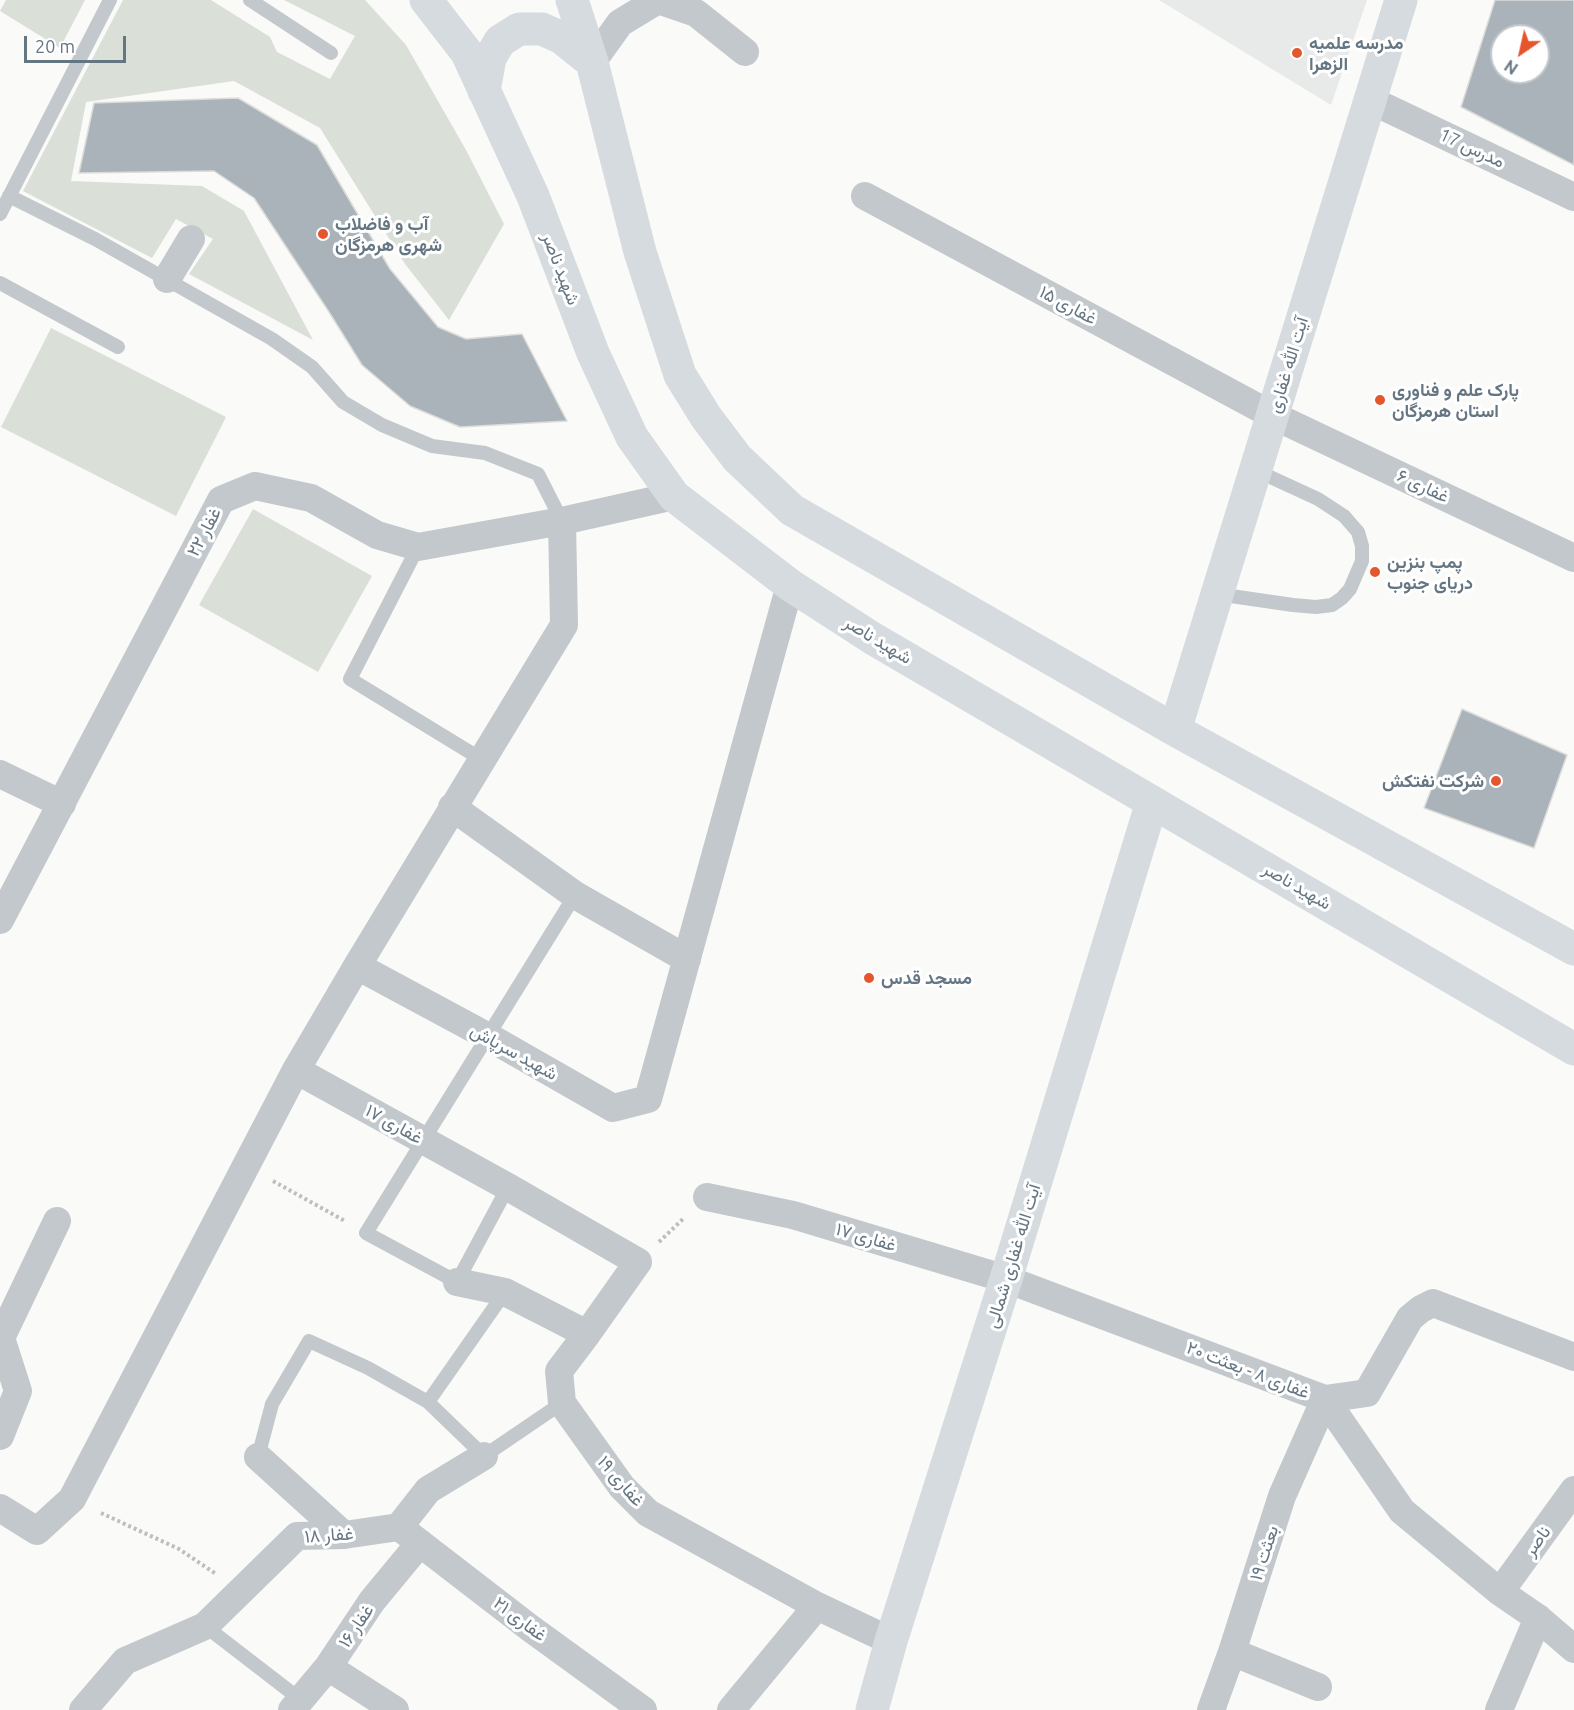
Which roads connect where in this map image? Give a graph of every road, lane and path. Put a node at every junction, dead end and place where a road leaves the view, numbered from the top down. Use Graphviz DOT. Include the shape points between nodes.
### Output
graph roads {
  1 [pos="110,0"];
  2 [pos="250,0"];
  3 [pos="426,0"];
  4 [pos="572,0"];
  5 [pos="1401,0"];
  6 [pos="745,52"];
  7 [pos="331,53"];
  8 [pos="592,62"];
  9 [pos="484,91"];
  10 [pos="1370,100"];
  11 [pos="865,195"];
  12 [pos="9,196"];
  13 [pos="1574,196"];
  14 [pos="0,214"];
  15 [pos="191,239"];
  16 [pos="166,279"];
  17 [pos="0,283"];
  18 [pos="118,347"];
  19 [pos="1272,415"];
  20 [pos="1255,470"];
  21 [pos="674,496"];
  22 [pos="562,521"];
  23 [pos="418,547"];
  24 [pos="1574,558"];
  25 [pos="789,585"];
  26 [pos="1217,594"];
  27 [pos="1175,730"];
  28 [pos="481,759"];
  29 [pos="0,774"];
  30 [pos="1152,802"];
  31 [pos="62,804"];
  32 [pos="452,807"];
  33 [pos="575,895"];
  34 [pos="0,920"];
  35 [pos="1574,949"];
  36 [pos="687,958"];
  37 [pos="357,966"];
  38 [pos="487,1036"];
  39 [pos="1574,1049"];
  40 [pos="296,1070"];
  41 [pos="423,1140"];
  42 [pos="246,1166"];
  43 [pos="508,1187"];
  44 [pos="707,1197"];
  45 [pos="57,1221"];
  46 [pos="366,1233"];
  47 [pos="638,1262"];
  48 [pos="1006,1279"];
  49 [pos="457,1282"];
  50 [pos="505,1292"];
  51 [pos="587,1334"];
  52 [pos="1574,1357"];
  53 [pos="1325,1400"];
  54 [pos="428,1402"];
  55 [pos="562,1403"];
  56 [pos="0,1436"];
  57 [pos="258,1456"];
  58 [pos="484,1456"];
  59 [pos="1574,1490"];
  60 [pos="72,1499"];
  61 [pos="0,1508"];
  62 [pos="344,1535"];
  63 [pos="409,1535"];
  64 [pos="242,1590"];
  65 [pos="1500,1592"];
  66 [pos="817,1606"];
  67 [pos="1538,1618"];
  68 [pos="205,1626"];
  69 [pos="891,1641"];
  70 [pos="1574,1648"];
  71 [pos="1232,1652"];
  72 [pos="328,1667"];
  73 [pos="1318,1687"];
  74 [pos="297,1705"];
  75 [pos="82,1710"];
  76 [pos="395,1710"];
  77 [pos="643,1710"];
  78 [pos="731,1710"];
  79 [pos="872,1710"];
  80 [pos="1210,1710"];
  81 [pos="1500,1710"];
  1 -- 12 [label="lane"];
  2 -- 7 [label="lane"];
  3 -- 9 [label="main road, شهید ناصر" via="467,53"];
  4 -- 8 [label="main road"];
  5 -- 10 [label="main road, آیت الله غفاری"];
  6 -- 8 [label="street" via="696,13 658,0 620,23"];
  8 -- 9 [label="main road" via="562,38 542,29 519,29 500,41 490,58"];
  8 -- 27 [label="main road" via="640,252 680,375 705,417 737,458 792,510"];
  9 -- 21 [label="main road, شهید ناصر" via="533,196 593,353 632,437"];
  10 -- 13 [label="street, مدرس 17"];
  10 -- 19 [label="main road, آیت الله غفاری"];
  11 -- 19 [label="street, غفاری ۱۵"];
  12 -- 14 [label="lane"];
  12 -- 16 [label="lane" via="95,238"];
  15 -- 16 [label="street"];
  16 -- 22 [label="lane" via="272,339 312,367 342,402 382,425 432,446 485,453 538,474"];
  17 -- 18 [label="lane"];
  19 -- 20 [label="main road, آیت الله غفاری"];
  19 -- 24 [label="street, غفاری ۶"];
  20 -- 26 [label="main road, آیت الله غفاری"];
  20 -- 26 [label="lane" via="1344,516 1358,532 1362,561 1350,589 1332,605 1293,605"];
  21 -- 22 [label="street, غفار ۲۲"];
  21 -- 25 [label="main road, شهید ناصر"];
  22 -- 23 [label="street, غفار ۲۲"];
  22 -- 28 [label="street" via="564,625"];
  23 -- 28 [label="lane" via="350,679"];
  23 -- 31 [label="street, غفار ۲۲" via="377,535 311,498 255,486 221,500"];
  25 -- 30 [label="main road, شهید ناصر"];
  25 -- 36 [label="street, شهید سرپاش"];
  26 -- 27 [label="main road, آیت الله غفاری"];
  27 -- 35 [label="main road"];
  28 -- 32 [label="street"];
  29 -- 31 [label="street"];
  30 -- 39 [label="main road, شهید ناصر"];
  30 -- 48 [label="main road, آیت الله غفاری شمالی"];
  31 -- 34 [label="street, غفار ۲۲"];
  32 -- 33 [label="street"];
  32 -- 37 [label="street"];
  33 -- 36 [label="street"];
  33 -- 38 [label="lane"];
  36 -- 38 [label="street, شهید سرپاش" via="648,1100 613,1108"];
  37 -- 38 [label="street, شهید سرپاش"];
  37 -- 40 [label="street"];
  38 -- 41 [label="lane"];
  40 -- 41 [label="street, غفاری ۱۷"];
  40 -- 42 [label="street"];
  41 -- 43 [label="street, غفاری ۱۷"];
  41 -- 46 [label="lane"];
  42 -- 46 [label="path"];
  42 -- 60 [label="street"];
  43 -- 47 [label="street, غفاری ۱۷"];
  43 -- 49 [label="lane"];
  44 -- 47 [label="path"];
  44 -- 48 [label="street, غفاری ۱۷" via="793,1215"];
  45 -- 56 [label="street" via="1,1338 18,1391"];
  46 -- 49 [label="lane"];
  47 -- 51 [label="street, غفاری ۱۹"];
  48 -- 53 [label="street, غفاری ۸ - بعثت ۲۰"];
  48 -- 69 [label="main road, آیت الله غفاری شمالی"];
  49 -- 50 [label="street"];
  50 -- 51 [label="street"];
  50 -- 54 [label="lane"];
  51 -- 55 [label="street, غفاری ۱۹" via="559,1371"];
  52 -- 53 [label="street" via="1433,1303 1410,1318 1367,1393"];
  53 -- 65 [label="street, غفاری ۸ - بعثت ۲۰" via="1402,1511"];
  53 -- 71 [label="street, بعثت ۱۹" via="1282,1496"];
  54 -- 57 [label="lane" via="309,1341 272,1404"];
  54 -- 58 [label="lane"];
  55 -- 58 [label="lane"];
  55 -- 66 [label="street, غفاری ۱۹" via="621,1487 648,1513"];
  57 -- 62 [label="street"];
  58 -- 63 [label="street" via="428,1490"];
  59 -- 65 [label="street, ناصر"];
  60 -- 61 [label="street" via="37,1531"];
  60 -- 64 [label="path" via="179,1550"];
  62 -- 63 [label="street, غفار ۱۸"];
  62 -- 64 [label="street, غفار ۱۸" via="297,1536"];
  63 -- 72 [label="street, غفار ۱۶"];
  63 -- 77 [label="street, غفاری ۲۱"];
  64 -- 68 [label="street, غفار ۱۸"];
  65 -- 67 [label="street, غفاری ۸ - بعثت ۲۰"];
  66 -- 69 [label="street, غفاری ۱۹"];
  66 -- 78 [label="street"];
  67 -- 70 [label="street, غفاری ۸ - بعثت ۲۰"];
  67 -- 81 [label="street"];
  68 -- 74 [label="lane"];
  68 -- 75 [label="street, غفار ۱۸" via="125,1660"];
  69 -- 79 [label="main road, آیت الله غفاری شمالی"];
  71 -- 73 [label="street"];
  71 -- 80 [label="street, بعثت ۱۹"];
  72 -- 74 [label="street, غفار ۱۶"];
  72 -- 76 [label="street"];
}
